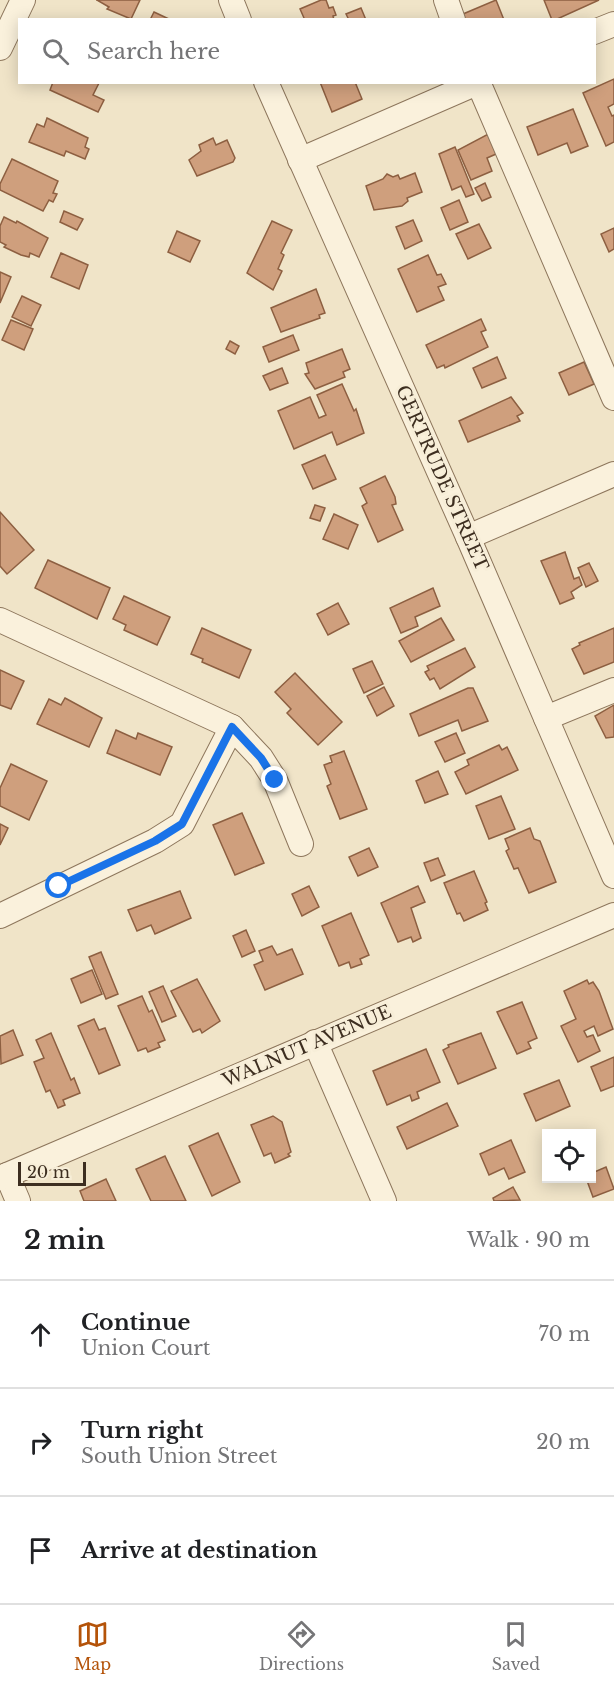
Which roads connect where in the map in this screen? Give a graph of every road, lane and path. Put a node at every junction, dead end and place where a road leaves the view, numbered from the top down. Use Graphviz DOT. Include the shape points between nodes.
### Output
graph roads {
  1 [pos="23,0"];
  2 [pos="231,0"];
  3 [pos="446,0"];
  4 [pos="238,18"];
  5 [pos="452,18"];
  6 [pos="614,24"];
  7 [pos="596,31"];
  8 [pos="0,48"];
  9 [pos="267,84"];
  10 [pos="476,84"];
  11 [pos="478,84"];
  12 [pos="300,160"];
  13 [pos="605,350"];
  14 [pos="614,398"];
  15 [pos="614,474"];
  16 [pos="468,537"];
  17 [pos="0,620"];
  18 [pos="614,690"];
  19 [pos="546,718"];
  20 [pos="232,727"];
  21 [pos="301,844"];
  22 [pos="614,876"];
  23 [pos="614,915"];
  24 [pos="0,916"];
  25 [pos="315,1041"];
  26 [pos="3,1177"];
  27 [pos="18,1201"];
  28 [pos="384,1201"];
  1 -- 8 [label="street"];
  2 -- 4 [label="street"];
  3 -- 5 [label="street"];
  6 -- 7 [label="street"];
  9 -- 12 [label="street, GERTRUDE STREET"];
  10 -- 12 [label="street"];
  11 -- 13 [label="street"];
  12 -- 16 [label="street, GERTRUDE STREET"];
  13 -- 14 [label="street"];
  15 -- 16 [label="street"];
  16 -- 19 [label="street, GERTRUDE STREET"];
  17 -- 20 [label="street"];
  18 -- 19 [label="street"];
  19 -- 22 [label="street, GERTRUDE STREET"];
  20 -- 21 [label="street" via="275,780"];
  20 -- 24 [label="street" via="182,824"];
  23 -- 25 [label="street, WALNUT AVENUE"];
  25 -- 26 [label="street, WALNUT AVENUE"];
  25 -- 28 [label="street"];
  26 -- 27 [label="street"];
}
